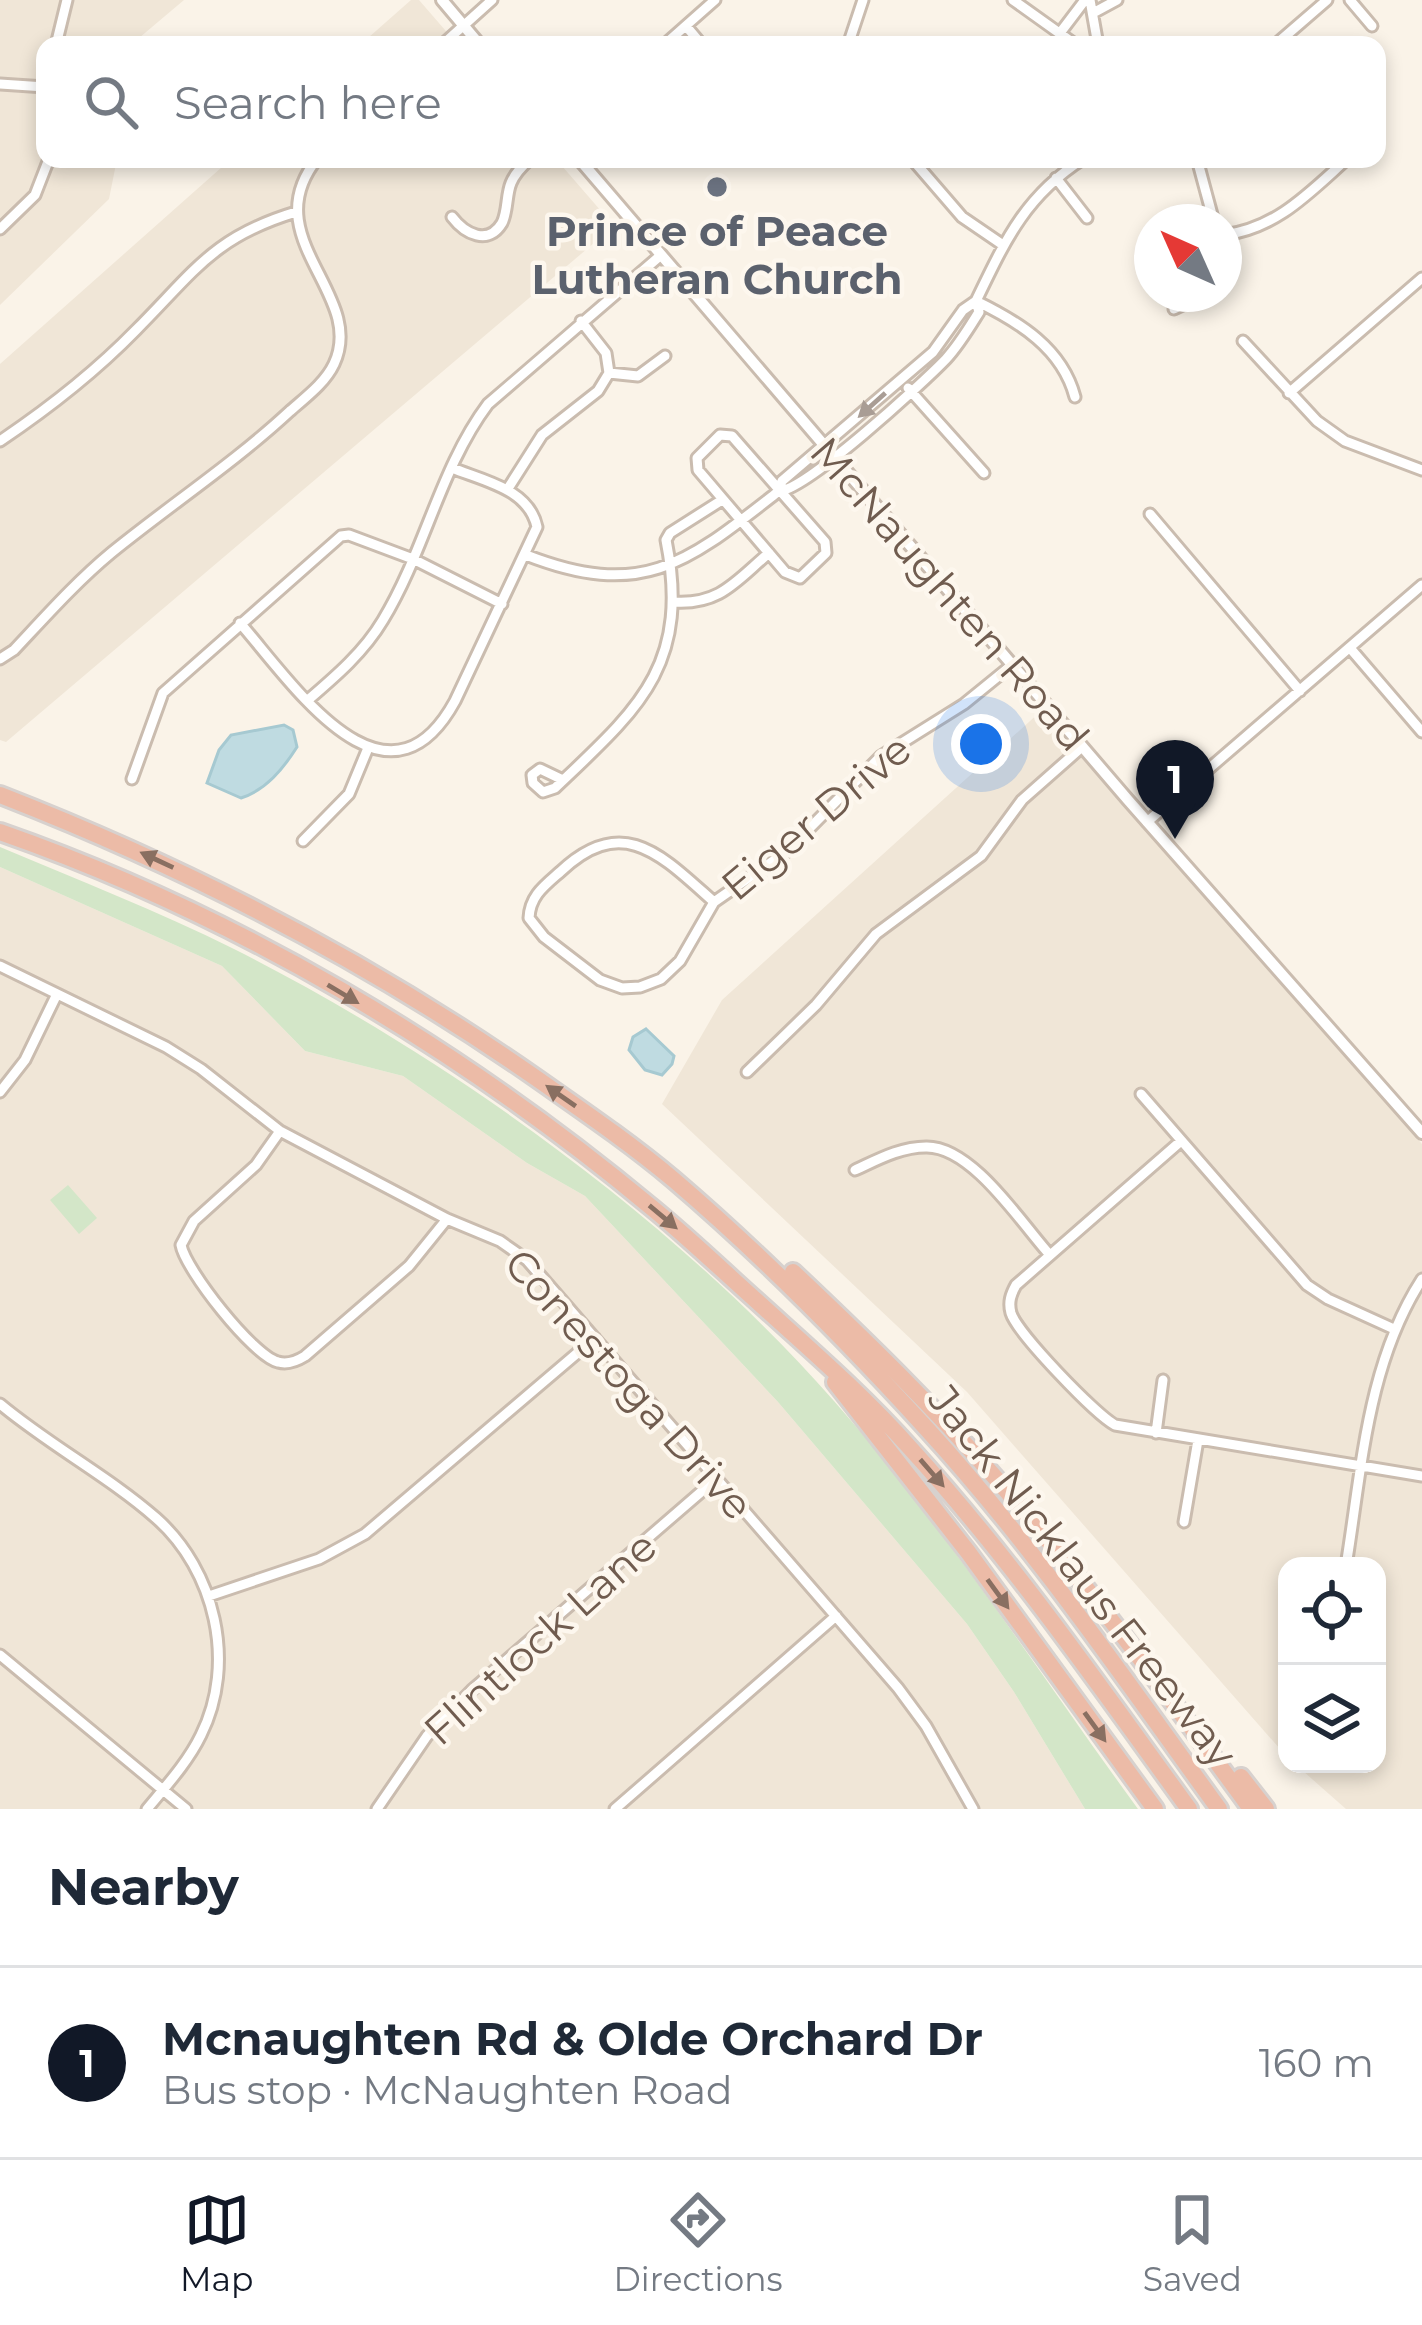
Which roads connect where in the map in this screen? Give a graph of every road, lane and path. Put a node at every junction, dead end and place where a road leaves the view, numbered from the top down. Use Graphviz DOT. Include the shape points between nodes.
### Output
graph roads {
  1 [pos="67,0"];
  2 [pos="442,0"];
  3 [pos="492,0"];
  4 [pos="715,0"];
  5 [pos="863,0"];
  6 [pos="1013,0"];
  7 [pos="1088,0"];
  8 [pos="1117,0"];
  9 [pos="1327,0"];
  10 [pos="1350,0"];
  11 [pos="1093,13"];
  12 [pos="464,26"];
  13 [pos="686,26"];
  14 [pos="1372,26"];
  15 [pos="1060,33"];
  16 [pos="58,36"];
  17 [pos="452,36"];
  18 [pos="473,36"];
  19 [pos="674,36"];
  20 [pos="694,36"];
  21 [pos="851,36"];
  22 [pos="1064,36"];
  23 [pos="1097,36"];
  24 [pos="1285,36"];
  25 [pos="0,84"];
  26 [pos="36,86"];
  27 [pos="46,168"];
  28 [pos="312,168"];
  29 [pos="522,168"];
  30 [pos="587,168"];
  31 [pos="920,168"];
  32 [pos="1070,168"];
  33 [pos="1199,168"];
  34 [pos="1336,168"];
  35 [pos="1056,178"];
  36 [pos="1209,204"];
  37 [pos="296,212"];
  38 [pos="452,217"];
  39 [pos="1087,218"];
  40 [pos="0,229"];
  41 [pos="1242,231"];
  42 [pos="1003,245"];
  43 [pos="661,255"];
  44 [pos="1422,278"];
  45 [pos="976,301"];
  46 [pos="581,321"];
  47 [pos="1243,341"];
  48 [pos="665,356"];
  49 [pos="609,374"];
  50 [pos="901,379"];
  51 [pos="911,391"];
  52 [pos="1289,393"];
  53 [pos="1075,397"];
  54 [pos="0,442"];
  55 [pos="824,447"];
  56 [pos="834,458"];
  57 [pos="452,468"];
  58 [pos="1422,470"];
  59 [pos="984,473"];
  60 [pos="507,490"];
  61 [pos="779,491"];
  62 [pos="722,500"];
  63 [pos="1150,514"];
  64 [pos="742,520"];
  65 [pos="769,553"];
  66 [pos="526,555"];
  67 [pos="413,559"];
  68 [pos="671,567"];
  69 [pos="1422,585"];
  70 [pos="674,602"];
  71 [pos="502,604"];
  72 [pos="240,623"];
  73 [pos="1350,648"];
  74 [pos="0,658"];
  75 [pos="1012,665"];
  76 [pos="1300,691"];
  77 [pos="308,700"];
  78 [pos="1422,732"];
  79 [pos="1082,747"];
  80 [pos="368,748"];
  81 [pos="132,779"];
  82 [pos="563,780"];
  83 [pos="0,795"];
  84 [pos="1147,822"];
  85 [pos="0,832"];
  86 [pos="303,841"];
  87 [pos="715,902"];
  88 [pos="0,966"];
  89 [pos="58,994"];
  90 [pos="747,1072"];
  91 [pos="0,1092"];
  92 [pos="1141,1094"];
  93 [pos="280,1131"];
  94 [pos="1422,1131"];
  95 [pos="1181,1141"];
  96 [pos="855,1170"];
  97 [pos="447,1220"];
  98 [pos="750,1248"];
  99 [pos="1050,1255"];
  100 [pos="1422,1279"];
  101 [pos="759,1304"];
  102 [pos="1394,1329"];
  103 [pos="595,1338"];
  104 [pos="1163,1380"];
  105 [pos="0,1404"];
  106 [pos="1156,1432"];
  107 [pos="1198,1440"];
  108 [pos="1362,1467"];
  109 [pos="1422,1476"];
  110 [pos="716,1479"];
  111 [pos="1184,1522"];
  112 [pos="1347,1557"];
  113 [pos="209,1596"];
  114 [pos="836,1616"];
  115 [pos="0,1654"];
  116 [pos="1198,1736"];
  117 [pos="163,1790"];
  118 [pos="1152,1806"];
  119 [pos="147,1809"];
  120 [pos="186,1809"];
  121 [pos="377,1809"];
  122 [pos="615,1809"];
  123 [pos="973,1809"];
  124 [pos="1189,1809"];
  125 [pos="1219,1809"];
  126 [pos="1251,1809"];
  127 [pos="1266,1809"];
  1 -- 16 [label="street"];
  2 -- 12 [label="street"];
  3 -- 12 [label="street"];
  4 -- 13 [label="street"];
  5 -- 21 [label="street"];
  6 -- 15 [label="street"];
  7 -- 11 [label="street"];
  7 -- 15 [label="street"];
  8 -- 11 [label="street"];
  9 -- 24 [label="street"];
  10 -- 14 [label="street"];
  11 -- 23 [label="street"];
  12 -- 17 [label="street"];
  12 -- 18 [label="street"];
  13 -- 19 [label="street"];
  13 -- 20 [label="street"];
  15 -- 22 [label="street"];
  25 -- 26 [label="street"];
  27 -- 40 [label="street" via="35,195"];
  28 -- 37 [label="street"];
  29 -- 38 [label="street" via="496,229 473,236"];
  30 -- 43 [label="street, McNaughten Road"];
  31 -- 42 [label="street" via="962,218"];
  32 -- 35 [label="street"];
  33 -- 36 [label="street"];
  34 -- 41 [label="street" via="1276,219"];
  35 -- 39 [label="street"];
  35 -- 42 [label="street"];
  37 -- 54 [label="street" via="207,255 99,365"];
  37 -- 74 [label="street" via="338,318 333,367"];
  42 -- 45 [label="street"];
  43 -- 46 [label="street"];
  43 -- 55 [label="street, McNaughten Road"];
  44 -- 52 [label="street"];
  45 -- 50 [label="street"];
  45 -- 51 [label="street" via="969,329"];
  45 -- 53 [label="street" via="1037,337"];
  46 -- 49 [label="street" via="606,353"];
  46 -- 57 [label="street" via="488,404"];
  47 -- 52 [label="street"];
  48 -- 49 [label="street" via="638,376"];
  49 -- 60 [label="street" via="542,435"];
  50 -- 51 [label="street"];
  50 -- 55 [label="street, one-way"];
  51 -- 56 [label="street"];
  51 -- 59 [label="street"];
  52 -- 58 [label="street" via="1345,441"];
  55 -- 56 [label="street, McNaughten Road"];
  55 -- 61 [label="street"];
  56 -- 61 [label="street"];
  56 -- 75 [label="street, McNaughten Road"];
  57 -- 60 [label="street"];
  57 -- 67 [label="street"];
  60 -- 66 [label="street" via="534,512 538,527"];
  61 -- 62 [label="street" via="732,436 720,434 696,464"];
  61 -- 64 [label="street"];
  61 -- 65 [label="street" via="827,548 800,578"];
  62 -- 64 [label="street"];
  62 -- 68 [label="street" via="670,532"];
  63 -- 76 [label="street"];
  64 -- 65 [label="street"];
  64 -- 68 [label="street"];
  65 -- 70 [label="street" via="718,596"];
  66 -- 68 [label="street" via="589,575"];
  66 -- 71 [label="street"];
  67 -- 71 [label="street"];
  67 -- 72 [label="street" via="341,536"];
  67 -- 77 [label="street" via="362,651"];
  68 -- 70 [label="street"];
  69 -- 73 [label="street"];
  70 -- 82 [label="street" via="646,692 615,734"];
  71 -- 80 [label="street" via="437,728 412,745"];
  72 -- 77 [label="street"];
  72 -- 81 [label="street" via="163,693"];
  73 -- 76 [label="street"];
  73 -- 78 [label="street"];
  75 -- 79 [label="street, McNaughten Road"];
  75 -- 87 [label="street, Eiger Drive" via="881,756 786,851"];
  76 -- 84 [label="street"];
  77 -- 80 [label="street" via="336,731"];
  79 -- 84 [label="street, McNaughten Road"];
  79 -- 90 [label="street" via="1022,800 981,856 876,934"];
  80 -- 86 [label="street" via="349,794"];
  98 -- 83 [label="highway, Jack Nicklaus Freeway, one-way" via="613,1132 415,997 262,910"];
  84 -- 94 [label="street, McNaughten Road"];
  85 -- 101 [label="highway, Jack Nicklaus Freeway, one-way" via="173,904 399,1027 591,1159"];
  87 -- 87 [label="street, Eiger Drive" via="674,969 628,988 595,977 529,918 532,898 572,860 608,842 661,855"];
  88 -- 89 [label="street, Conestoga Drive"];
  89 -- 91 [label="street"];
  89 -- 93 [label="street, Conestoga Drive" via="188,1060"];
  92 -- 95 [label="street"];
  93 -- 97 [label="street, Conestoga Drive"];
  93 -- 97 [label="street" via="181,1245 190,1271 257,1348 283,1364 305,1356 410,1266"];
  95 -- 99 [label="street"];
  95 -- 102 [label="street" via="1307,1285"];
  96 -- 99 [label="street" via="904,1149 953,1154"];
  97 -- 103 [label="street, Conestoga Drive" via="526,1260"];
  98 -- 116 [label="highway" via="793,1272 956,1434"];
  98 -- 125 [label="highway, Jack Nicklaus Freeway" via="928,1430"];
  99 -- 106 [label="street" via="1016,1285 1016,1322 1096,1411 1114,1424"];
  100 -- 102 [label="street"];
  101 -- 118 [label="highway, one-way" via="903,1467"];
  101 -- 124 [label="highway, Jack Nicklaus Freeway, one-way" via="845,1378 960,1506"];
  102 -- 108 [label="street"];
  103 -- 110 [label="street, Conestoga Drive"];
  103 -- 113 [label="street" via="365,1534"];
  104 -- 106 [label="street"];
  105 -- 113 [label="street" via="153,1515"];
  106 -- 107 [label="street"];
  107 -- 108 [label="street"];
  107 -- 111 [label="street"];
  108 -- 109 [label="street"];
  108 -- 112 [label="street"];
  110 -- 114 [label="street, Conestoga Drive"];
  110 -- 121 [label="street, Flintlock Lane" via="472,1690 427,1736"];
  113 -- 117 [label="street" via="218,1652 210,1715"];
  114 -- 122 [label="street"];
  114 -- 123 [label="street, Conestoga Drive" via="909,1702"];
  115 -- 117 [label="street"];
  116 -- 126 [label="highway"];
  116 -- 127 [label="highway"];
  117 -- 119 [label="street"];
  117 -- 120 [label="street"];
}
